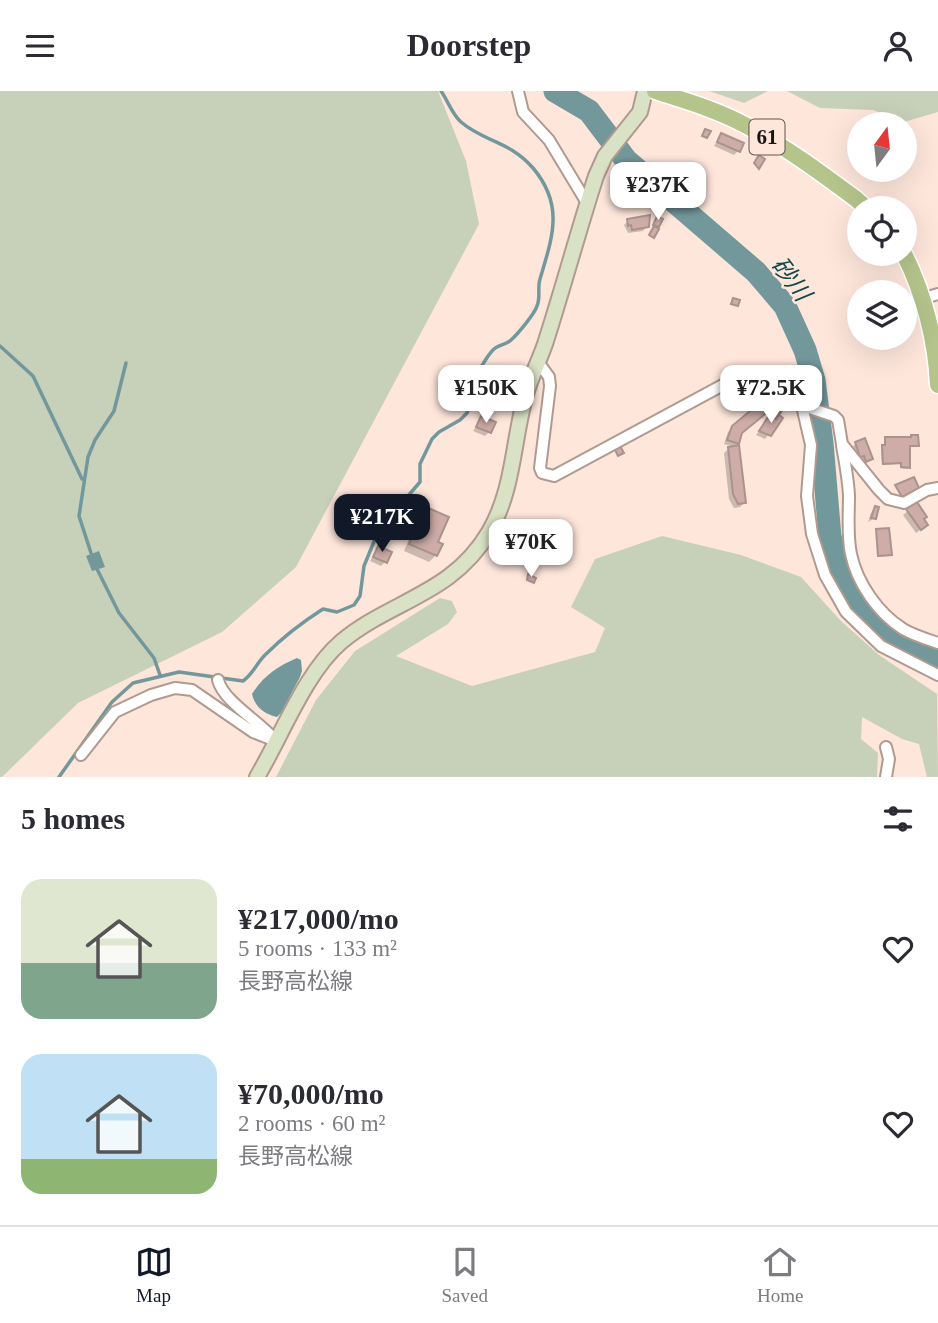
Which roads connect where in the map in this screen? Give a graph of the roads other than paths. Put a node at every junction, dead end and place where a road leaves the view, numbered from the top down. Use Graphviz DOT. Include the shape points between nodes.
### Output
graph roads {
  1 [pos="518,91"];
  2 [pos="645,91"];
  3 [pos="655,91"];
  4 [pos="852,196"];
  5 [pos="587,203"];
  6 [pos="909,266"];
  7 [pos="938,294"];
  8 [pos="921,299"];
  9 [pos="538,362"];
  10 [pos="938,385"];
  11 [pos="802,406"];
  12 [pos="842,444"];
  13 [pos="938,488"];
  14 [pos="938,643"];
  15 [pos="938,675"];
  16 [pos="218,680"];
  17 [pos="276,741"];
  18 [pos="886,747"];
  19 [pos="81,755"];
  20 [pos="257,777"];
  21 [pos="886,777"];
  1 -- 5 [label="street" via="523,112 549,140"];
  2 -- 5 [label="main road" via="640,112 605,156"];
  3 -- 4 [label="main road, 61" via="746,125"];
  5 -- 9 [label="main road"];
  6 -- 8 [label="main road"];
  7 -- 8 [label="street"];
  8 -- 10 [label="main road"];
  9 -- 11 [label="street" via="550,386 540,468 548,476 734,379 750,380"];
  9 -- 17 [label="main road" via="526,394 503,503 489,532 442,583 341,642 325,659"];
  11 -- 12 [label="street" via="834,416"];
  11 -- 15 [label="street" via="811,445 807,496 824,575 846,611 881,646"];
  12 -- 13 [label="street" via="888,499 904,503"];
  12 -- 14 [label="street" via="850,543 859,578 868,594 903,629"];
  16 -- 17 [label="street" via="223,691"];
  17 -- 19 [label="street" via="253,732 192,690 175,688 115,712"];
  17 -- 20 [label="main road"];
  18 -- 21 [label="street"];
}
